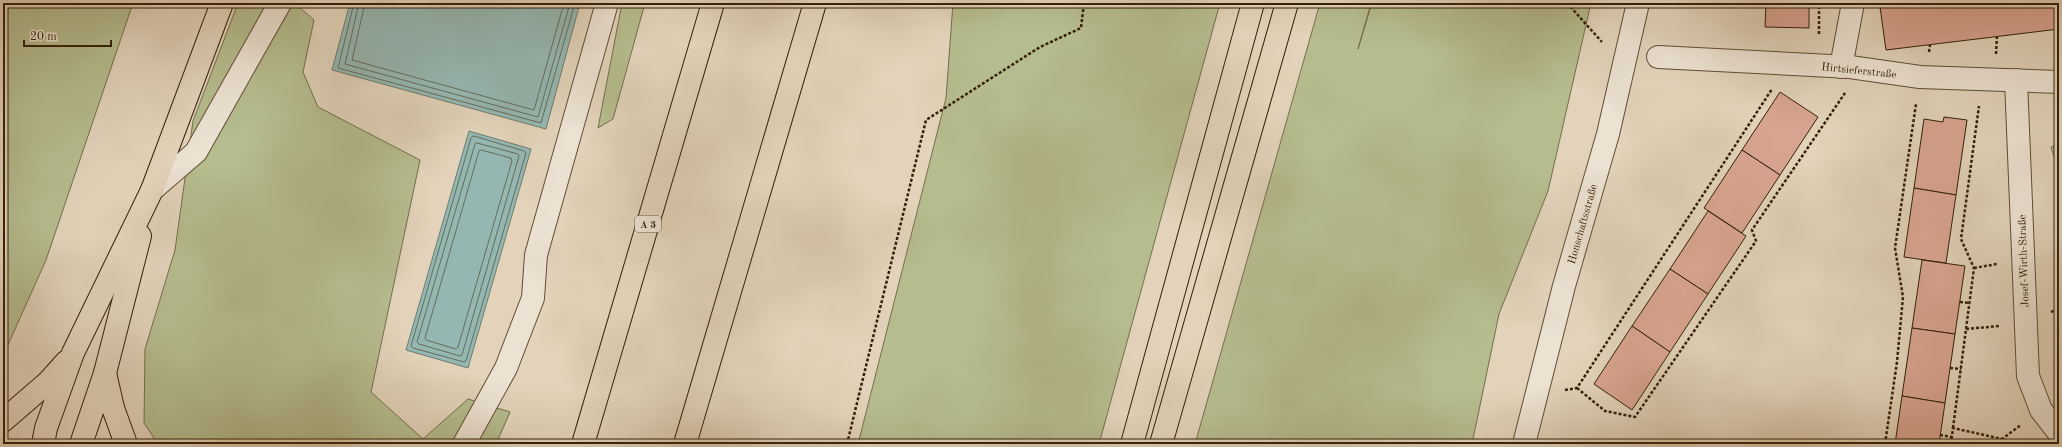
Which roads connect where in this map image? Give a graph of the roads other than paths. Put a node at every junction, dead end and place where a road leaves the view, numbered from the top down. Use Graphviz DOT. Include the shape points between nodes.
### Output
graph roads {
  1 [pos="222,3"];
  2 [pos="280,3"];
  3 [pos="607,3"];
  4 [pos="713,3"];
  5 [pos="814,3"];
  6 [pos="818,3"];
  7 [pos="1253,3"];
  8 [pos="1287,3"];
  9 [pos="1638,3"];
  10 [pos="1853,3"];
  11 [pos="808,25"];
  12 [pos="1658,57"];
  13 [pos="1845,67"];
  14 [pos="2016,80"];
  15 [pos="2059,82"];
  16 [pos="152,190"];
  17 [pos="74,353"];
  18 [pos="105,373"];
  19 [pos="3,421"];
  20 [pos="2059,433"];
  21 [pos="43,444"];
  22 [pos="81,444"];
  23 [pos="126,444"];
  24 [pos="464,444"];
  25 [pos="583,444"];
  26 [pos="685,444"];
  27 [pos="1132,444"];
  28 [pos="1161,444"];
  29 [pos="1524,444"];
  1 -- 16 [label="highway"];
  2 -- 16 [label="street" via="196,152"];
  3 -- 24 [label="street" via="536,255 533,298 506,368"];
  4 -- 25 [label="highway, A 3"];
  5 -- 11 [label="highway"];
  6 -- 11 [label="highway"];
  7 -- 27 [label="highway"];
  8 -- 28 [label="highway"];
  9 -- 29 [label="street, Honschaftsstraße" via="1608,134"];
  10 -- 13 [label="street"];
  11 -- 26 [label="highway"];
  12 -- 13 [label="street, Hirtsieferstraße"];
  13 -- 14 [label="street, Hirtsieferstraße" via="1920,77"];
  14 -- 15 [label="street, Hirtsieferstraße"];
  14 -- 20 [label="street, Josef-Wirth-Straße" via="2028,376 2041,410"];
  16 -- 17 [label="highway"];
  16 -- 18 [label="highway"];
  17 -- 19 [label="highway" via="48,382"];
  17 -- 21 [label="highway" via="46,428"];
  18 -- 22 [label="highway"];
  18 -- 23 [label="highway" via="113,408"];
}
